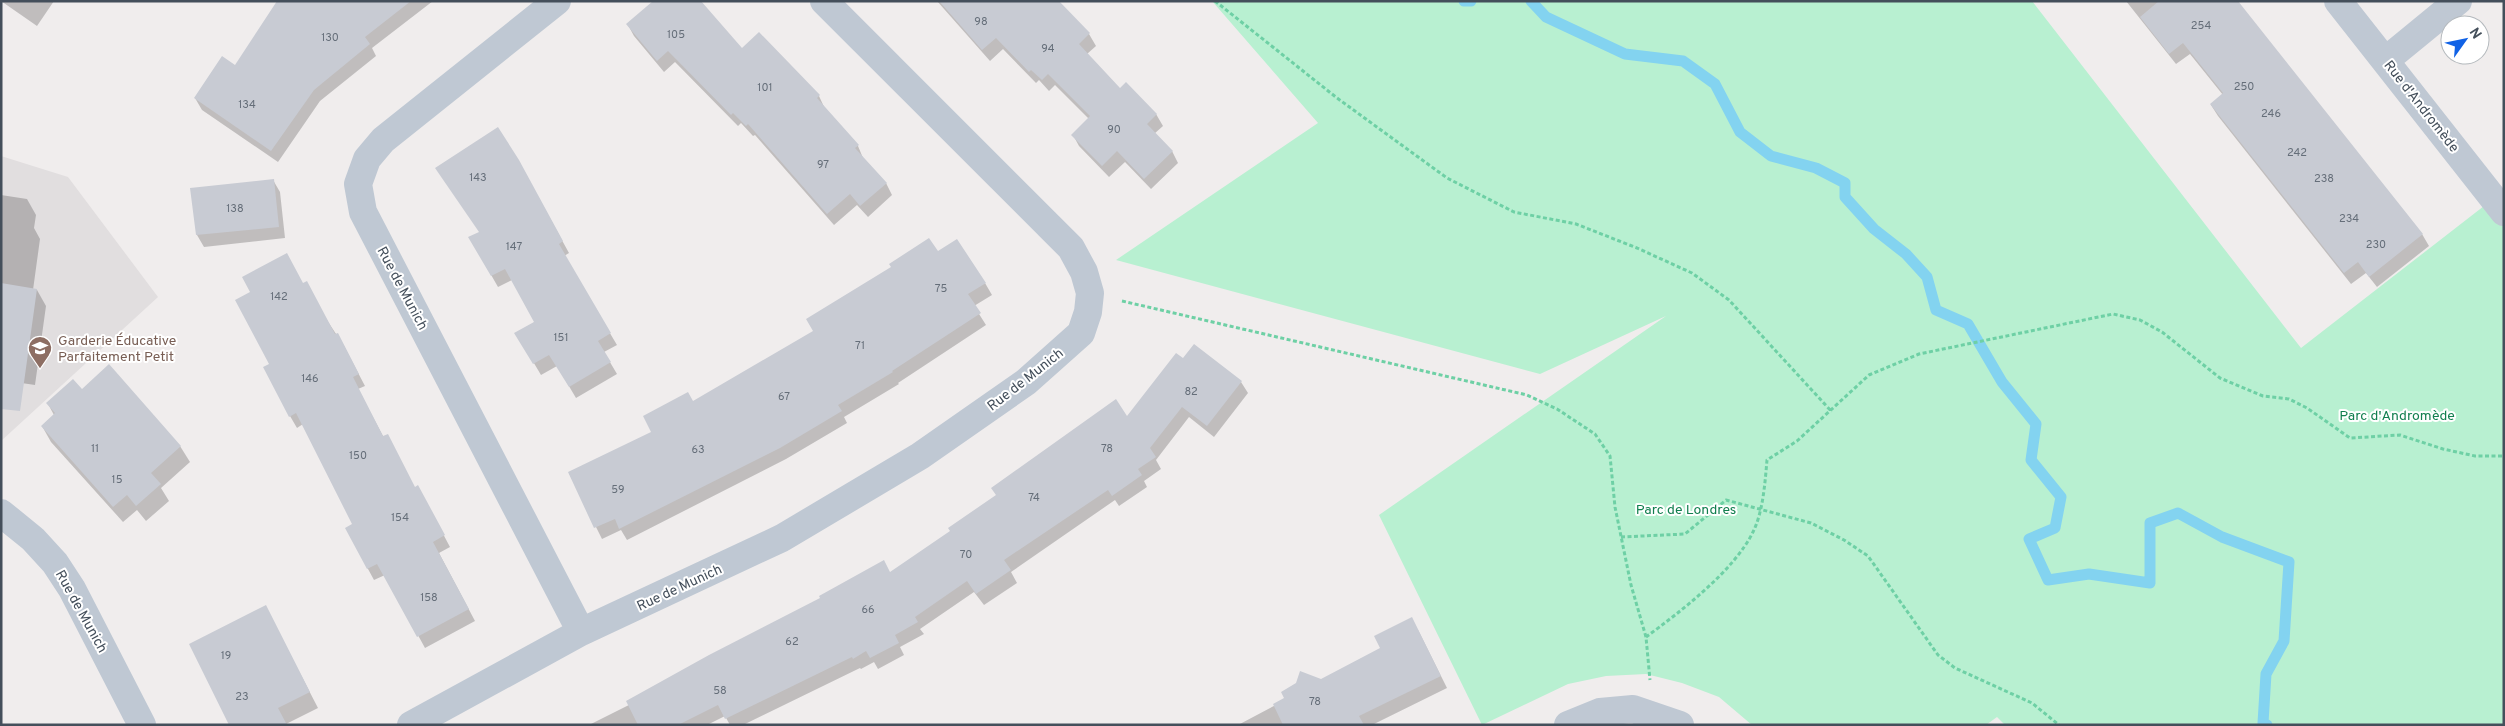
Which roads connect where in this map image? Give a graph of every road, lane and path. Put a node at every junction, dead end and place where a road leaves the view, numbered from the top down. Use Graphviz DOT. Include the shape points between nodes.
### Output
graph roads {
  1 [pos="557,1"];
  2 [pos="824,1"];
  3 [pos="1215,1"];
  4 [pos="2338,1"];
  5 [pos="2458,1"];
  6 [pos="2386,60"];
  7 [pos="2504,212"];
  8 [pos="1090,293"];
  9 [pos="1832,412"];
  10 [pos="2504,456"];
  11 [pos="1759,509"];
  12 [pos="1,513"];
  13 [pos="1621,537"];
  14 [pos="582,632"];
  15 [pos="1646,637"];
  16 [pos="1654,716"];
  17 [pos="142,725"];
  18 [pos="411,725"];
  19 [pos="1568,725"];
  20 [pos="1680,725"];
  21 [pos="2059,725"];
  1 -- 14 [label="street, Rue de Munich" via="383,140 367,159 358,184 364,212"];
  2 -- 8 [label="street, Rue de Munich" via="1071,248 1084,272"];
  3 -- 9 [label="path" via="1338,98 1447,178 1514,212 1576,224 1692,273 1728,300"];
  4 -- 6 [label="street, Rue d'Andromède"];
  5 -- 6 [label="street"];
  6 -- 7 [label="street, Rue d'Andromède"];
  8 -- 13 [label="path" via="1526,396 1557,408 1595,434 1610,456"];
  8 -- 14 [label="street, Rue de Munich" via="1081,333 1061,353 1026,382 920,456 782,538"];
  9 -- 10 [label="path" via="1869,375 1919,354 2113,314 2140,320 2162,332 2220,378 2263,396 2289,399 2308,408 2350,438 2400,435 2475,456"];
  9 -- 11 [label="path" via="1798,441 1767,460"];
  11 -- 13 [label="path" via="1726,500 1685,534"];
  11 -- 15 [label="path" via="1753,531 1739,554 1687,607"];
  11 -- 21 [label="path" via="1812,523 1868,556 1938,655 1955,668 2032,703"];
  12 -- 17 [label="street, Rue de Munich" via="55,562"];
  13 -- 15 [label="path"];
  14 -- 18 [label="street, Rue de Munich"];
  15 -- 16 [label="path"];
  16 -- 19 [label="street" via="1633,709 1600,712"];
  16 -- 20 [label="street"];
}
